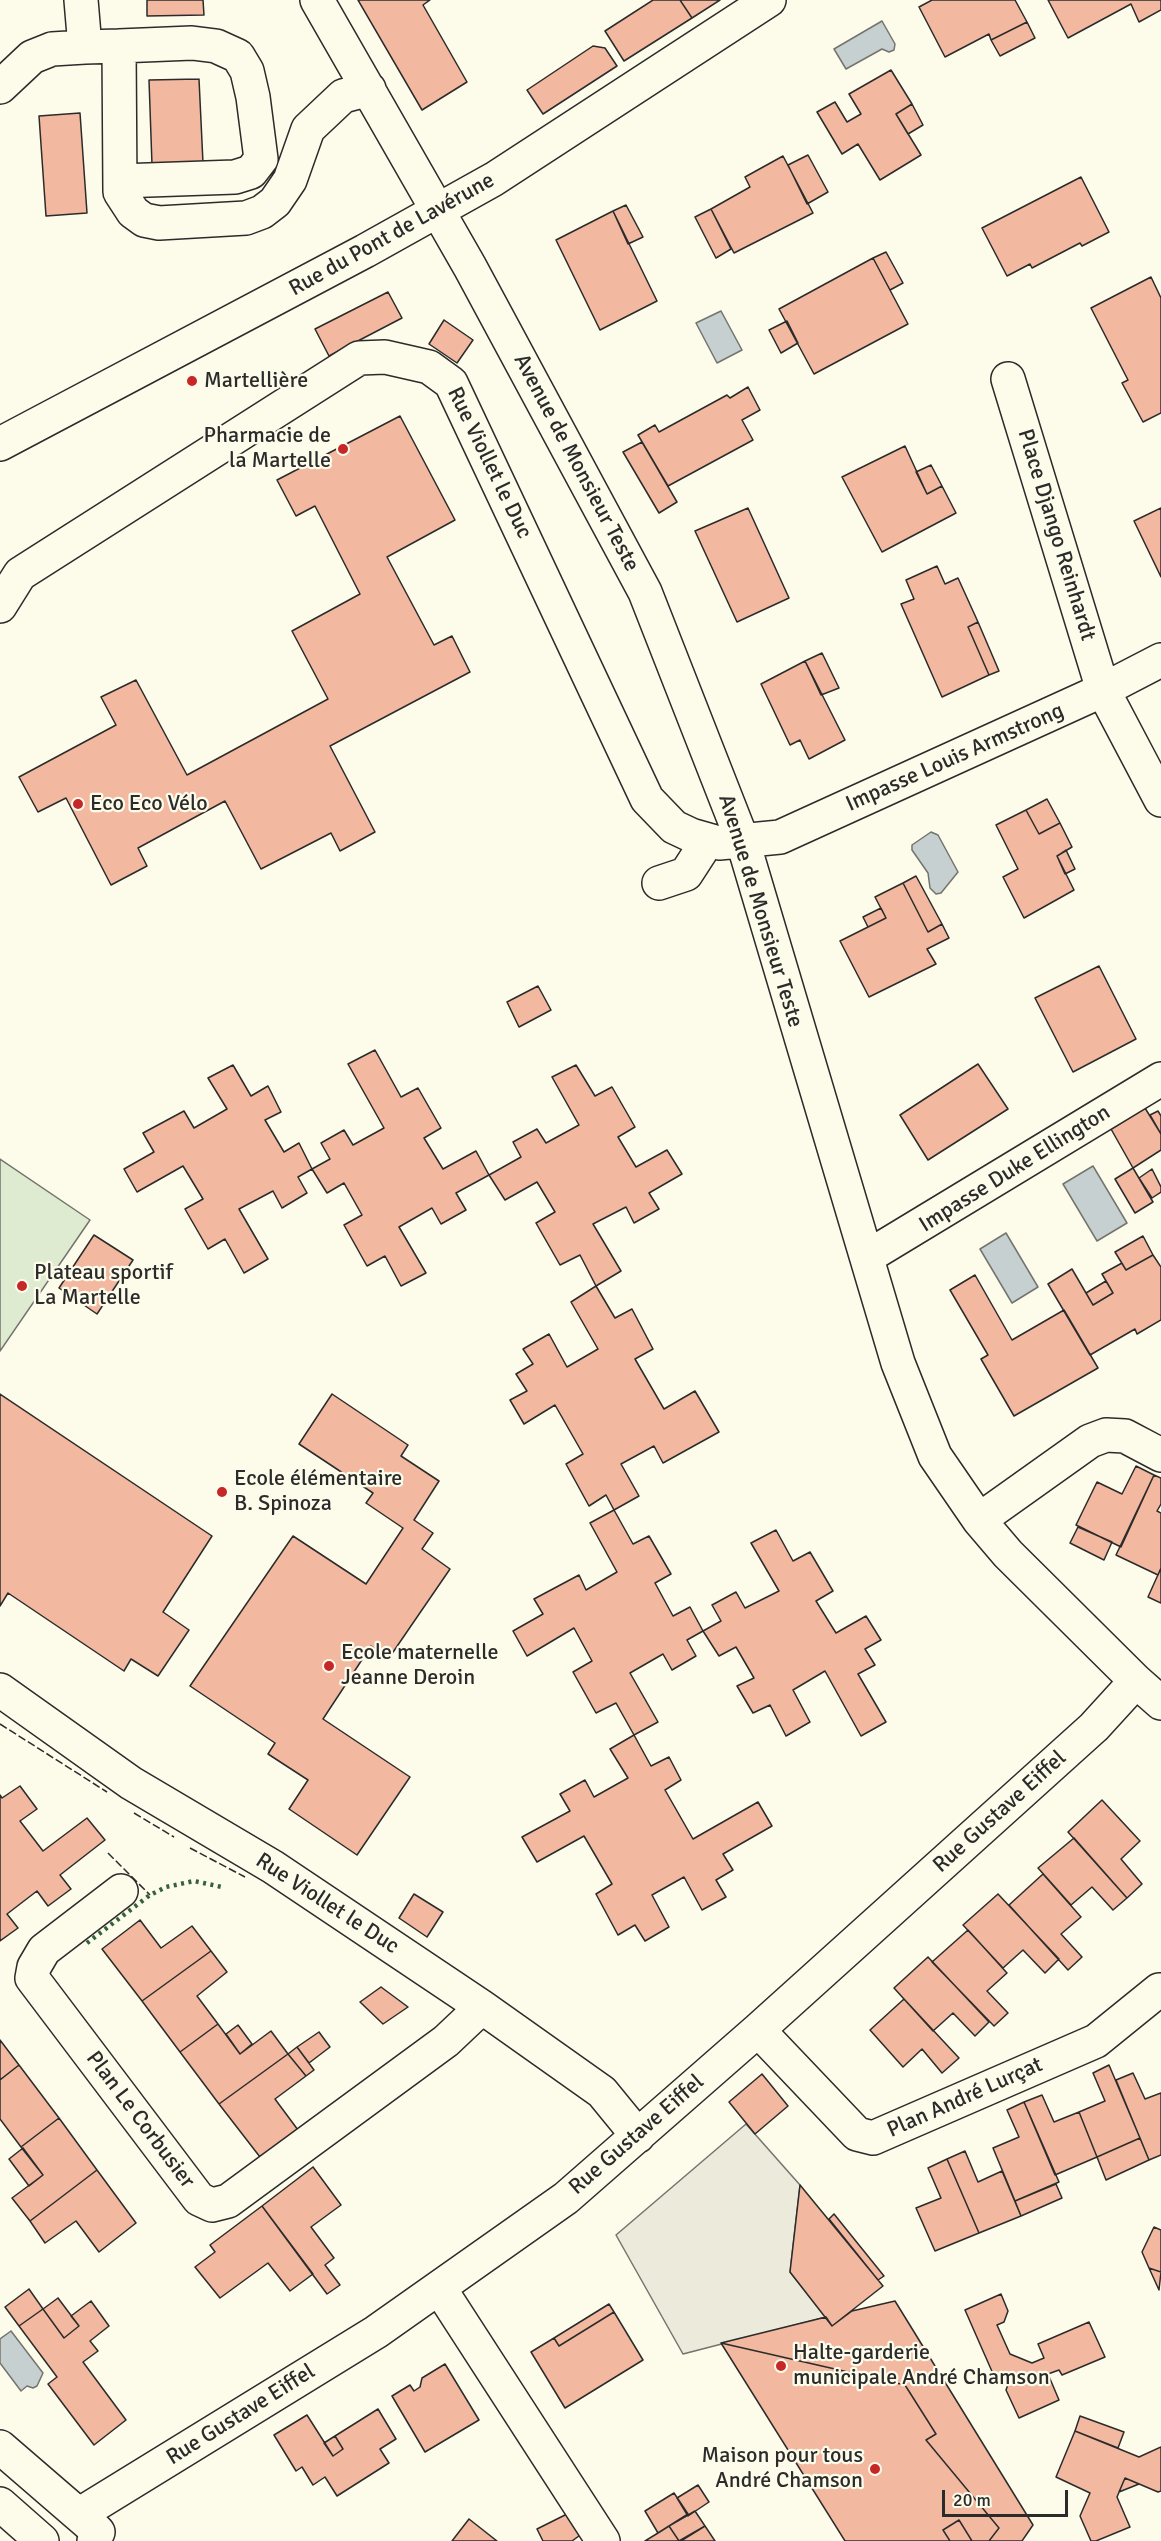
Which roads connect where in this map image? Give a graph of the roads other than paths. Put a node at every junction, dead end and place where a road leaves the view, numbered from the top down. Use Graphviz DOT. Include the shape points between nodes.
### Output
graph roads {
  1 [pos="81,0"];
  2 [pos="316,0"];
  3 [pos="769,0"];
  4 [pos="119,46"];
  5 [pos="85,47"];
  6 [pos="0,87"];
  7 [pos="369,89"];
  8 [pos="120,181"];
  9 [pos="438,209"];
  10 [pos="1008,379"];
  11 [pos="0,444"];
  12 [pos="0,606"];
  13 [pos="1161,660"];
  14 [pos="1103,690"];
  15 [pos="1161,800"];
  16 [pos="708,840"];
  17 [pos="743,842"];
  18 [pos="658,883"];
  19 [pos="1161,1079"];
  20 [pos="867,1257"];
  21 [pos="1161,1455"];
  22 [pos="979,1520"];
  23 [pos="1136,1681"];
  24 [pos="0,1690"];
  25 [pos="1161,1703"];
  26 [pos="121,1891"];
  27 [pos="1159,1989"];
  28 [pos="482,2007"];
  29 [pos="758,2030"];
  30 [pos="638,2136"];
  31 [pos="440,2289"];
  32 [pos="0,2447"];
  33 [pos="0,2504"];
  34 [pos="95,2532"];
  35 [pos="42,2541"];
  36 [pos="603,2541"];
  1 -- 5 [label="street"];
  2 -- 7 [label="street, Avenue de Monsieur Teste"];
  3 -- 9 [label="street, Rue du Pont de Lavérune" via="494,179"];
  4 -- 5 [label="street"];
  4 -- 8 [label="street"];
  4 -- 8 [label="street" via="192,43 216,46 238,56 247,71 253,97 261,159 251,172 235,177"];
  5 -- 6 [label="street" via="52,49 32,57"];
  7 -- 8 [label="street" via="343,96 308,129 283,192 262,212 246,218 159,223 144,220 125,203"];
  7 -- 9 [label="street, Avenue de Monsieur Teste"];
  9 -- 11 [label="street, Rue du Pont de Lavérune" via="355,257"];
  9 -- 17 [label="street, Avenue de Monsieur Teste" via="645,591"];
  10 -- 14 [label="street, Place Django Reinhardt"];
  12 -- 16 [label="street, Rue Viollet le Duc" via="20,574 359,358 385,357 429,367 452,382 463,403 647,799 674,827"];
  13 -- 14 [label="street, Impasse Louis Armstrong"];
  14 -- 15 [label="street, Place Django Reinhardt"];
  14 -- 17 [label="street, Impasse Louis Armstrong" via="780,837"];
  16 -- 17 [label="street, Rue Viollet le Duc"];
  16 -- 18 [label="street" via="686,874"];
  17 -- 20 [label="street, Avenue de Monsieur Teste"];
  19 -- 20 [label="street, Impasse Duke Ellington"];
  20 -- 22 [label="street, Avenue de Monsieur Teste" via="897,1363 921,1426 935,1456"];
  21 -- 22 [label="street" via="1125,1436 1106,1435 1090,1442"];
  22 -- 23 [label="street, Avenue de Monsieur Teste"];
  23 -- 25 [label="street, Avenue de Monsieur Teste"];
  23 -- 29 [label="street, Rue Gustave Eiffel" via="1094,1727"];
  24 -- 28 [label="street, Rue Viollet le Duc" via="131,1783 273,1867"];
  26 -- 28 [label="street, Plan Le Corbusier" via="44,1950 32,1978 199,2199 212,2205 228,2201 446,2041"];
  27 -- 29 [label="street, Plan André Lurçat" via="1096,2041 873,2138 857,2134"];
  28 -- 30 [label="street, Rue Viollet le Duc" via="602,2092"];
  29 -- 30 [label="street, Rue Gustave Eiffel"];
  30 -- 31 [label="street, Rue Gustave Eiffel" via="566,2198"];
  31 -- 34 [label="street, Rue Gustave Eiffel"];
  31 -- 36 [label="street"];
  32 -- 34 [label="street"];
  33 -- 35 [label="street"];
}
